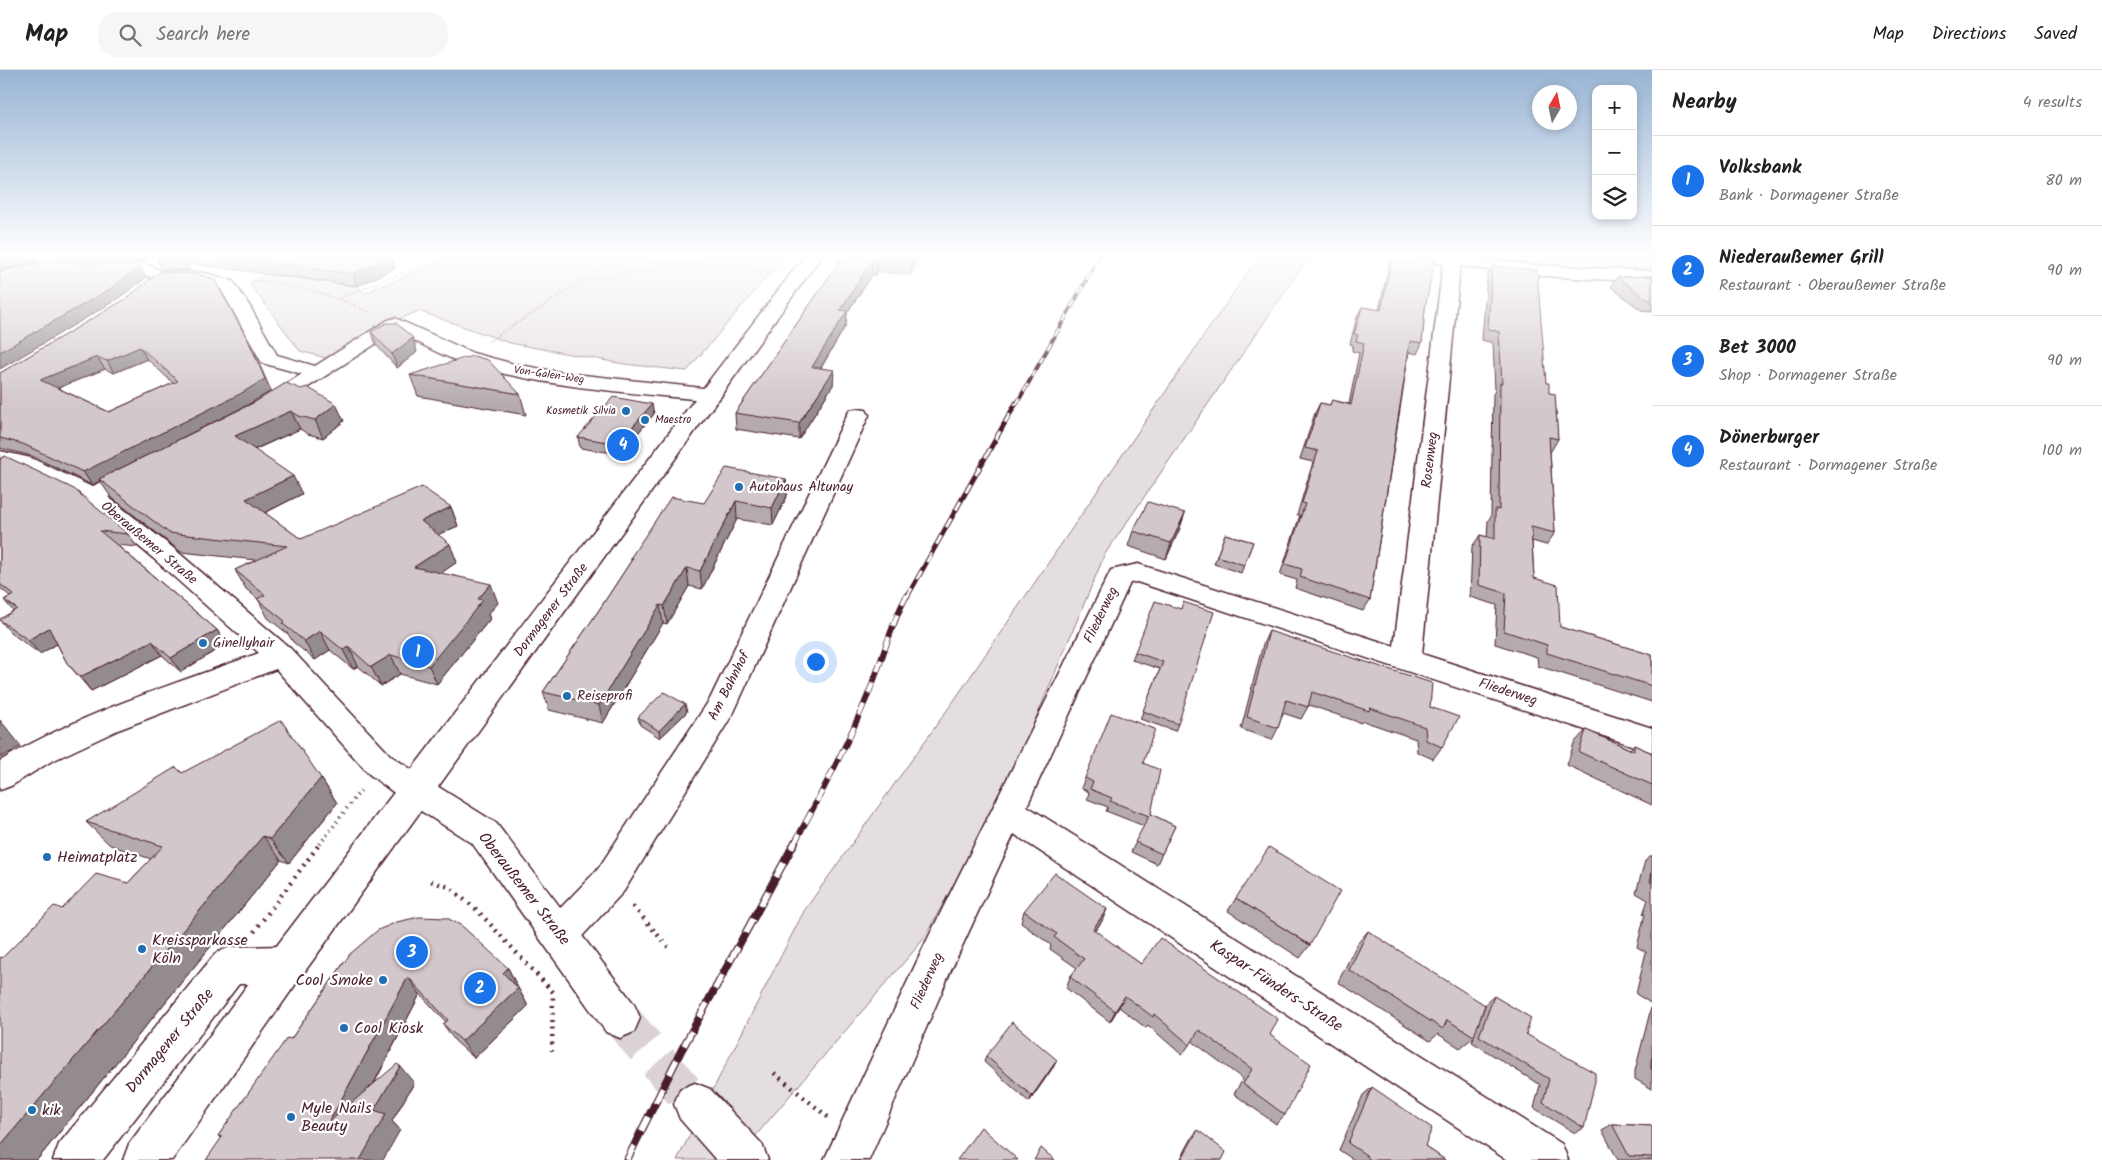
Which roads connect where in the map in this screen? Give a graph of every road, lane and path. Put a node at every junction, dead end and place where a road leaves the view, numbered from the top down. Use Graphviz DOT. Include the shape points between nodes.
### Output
graph roads {
  1 [pos="240,305"];
  2 [pos="353,305"];
  3 [pos="546,305"];
  4 [pos="778,305"];
  5 [pos="1447,305"];
  6 [pos="395,324"];
  7 [pos="466,357"];
  8 [pos="320,373"];
  9 [pos="712,394"];
  10 [pos="858,414"];
  11 [pos="246,417"];
  12 [pos="8,460"];
  13 [pos="154,464"];
  14 [pos="92,496"];
  15 [pos="281,656"];
  16 [pos="1407,659"];
  17 [pos="1652,740"];
  18 [pos="380,764"];
  19 [pos="0,777"];
  20 [pos="417,791"];
  21 [pos="1007,811"];
  22 [pos="611,880"];
  23 [pos="431,881"];
  24 [pos="560,934"];
  25 [pos="668,947"];
  26 [pos="286,965"];
  27 [pos="230,966"];
  28 [pos="620,1018"];
  29 [pos="552,1051"];
  30 [pos="774,1073"];
  31 [pos="695,1104"];
  32 [pos="851,1150"];
  33 [pos="74,1160"];
  34 [pos="145,1160"];
  35 [pos="746,1160"];
  36 [pos="1546,1160"];
  1 -- 8 [label="street" via="269,359"];
  2 -- 6 [label="path"];
  3 -- 7 [label="path"];
  4 -- 9 [label="street, Dormagener Straße"];
  5 -- 16 [label="street, Rosenweg"];
  6 -- 7 [label="street, Von-Galen-Weg"];
  6 -- 8 [label="street"];
  7 -- 9 [label="street, Von-Galen-Weg" via="556,378"];
  8 -- 11 [label="street"];
  9 -- 20 [label="street, Dormagener Straße"];
  10 -- 22 [label="street, Am Bahnhof" via="723,704"];
  12 -- 14 [label="street, Oberaußemer Straße" via="23,463"];
  13 -- 14 [label="street"];
  14 -- 15 [label="street, Oberaußemer Straße"];
  15 -- 18 [label="street, Oberaußemer Straße"];
  15 -- 19 [label="street" via="107,722 39,753"];
  16 -- 17 [label="street, Fliederweg"];
  16 -- 21 [label="street, Fliederweg" via="1138,573 1120,576"];
  18 -- 20 [label="street, Oberaußemer Straße"];
  18 -- 27 [label="path"];
  20 -- 24 [label="street, Oberaußemer Straße" via="484,833"];
  20 -- 26 [label="street, Dormagener Straße"];
  21 -- 32 [label="street, Fliederweg"];
  21 -- 36 [label="street, Kaspar-Fünders-Straße"];
  22 -- 24 [label="street, Am Bahnhof"];
  22 -- 25 [label="path"];
  23 -- 29 [label="path" via="449,887 477,910 553,992"];
  24 -- 28 [label="street, Oberaußemer Straße"];
  26 -- 27 [label="street"];
  26 -- 34 [label="street, Dormagener Straße"];
  27 -- 33 [label="street, Dormagener Straße"];
  30 -- 32 [label="path"];
  31 -- 35 [label="street"];
}
